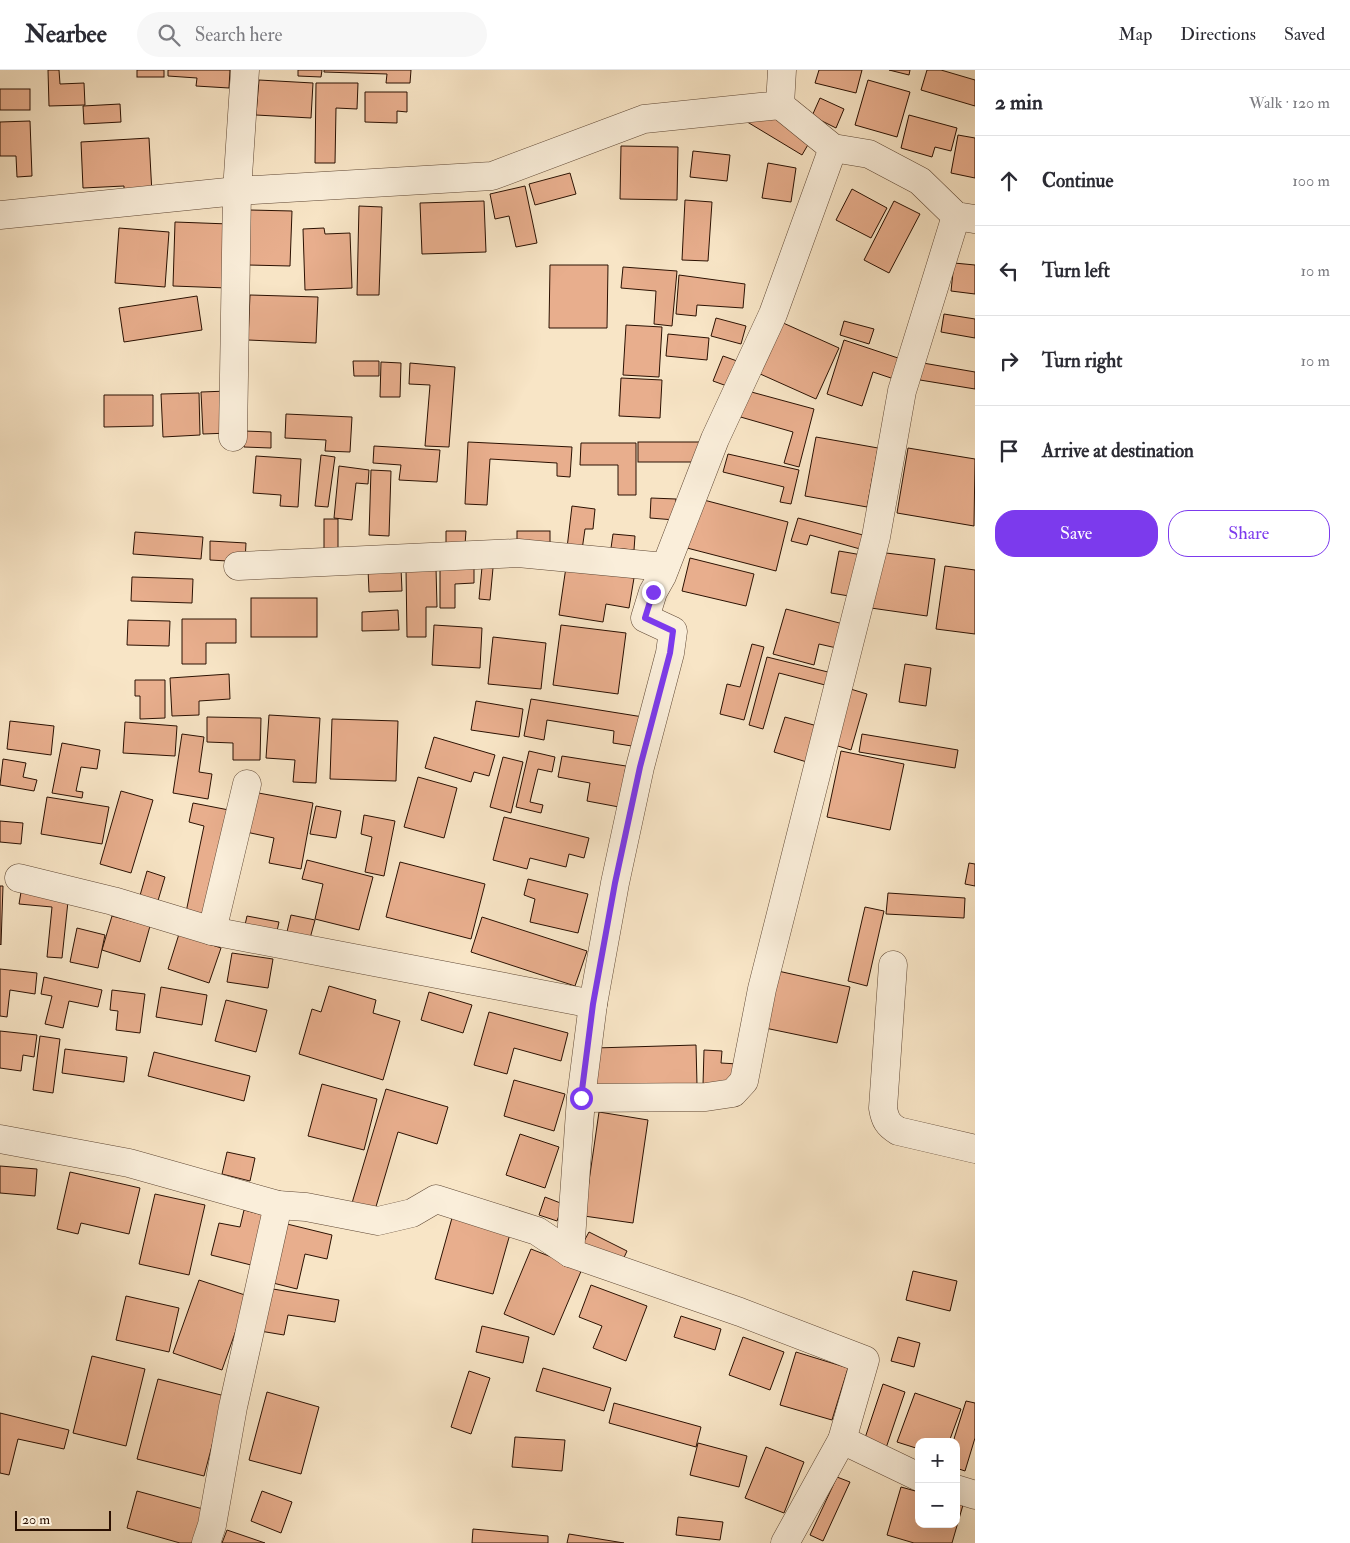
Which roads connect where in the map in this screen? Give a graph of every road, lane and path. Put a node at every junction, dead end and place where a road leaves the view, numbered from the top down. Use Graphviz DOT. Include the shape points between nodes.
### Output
graph roads {
  1 [pos="245,70"];
  2 [pos="782,70"];
  3 [pos="780,105"];
  4 [pos="832,148"];
  5 [pos="237,191"];
  6 [pos="0,215"];
  7 [pos="966,218"];
  8 [pos="234,436"];
  9 [pos="238,566"];
  10 [pos="665,567"];
  11 [pos="247,784"];
  12 [pos="19,878"];
  13 [pos="212,931"];
  14 [pos="893,965"];
  15 [pos="593,1004"];
  16 [pos="581,1098"];
  17 [pos="0,1139"];
  18 [pos="975,1150"];
  19 [pos="278,1205"];
  20 [pos="570,1254"];
  21 [pos="842,1440"];
  22 [pos="915,1475"];
  23 [pos="960,1490"];
  24 [pos="975,1495"];
  25 [pos="206,1543"];
  26 [pos="785,1543"];
  1 -- 5 [label="street"];
  2 -- 3 [label="street"];
  3 -- 4 [label="street"];
  3 -- 5 [label="street" via="644,119 492,176"];
  4 -- 7 [label="street" via="869,154 920,181"];
  4 -- 10 [label="street" via="773,314 715,439"];
  5 -- 6 [label="street"];
  5 -- 8 [label="street"];
  7 -- 16 [label="street" via="902,391 876,537 762,989 744,1081 733,1093 706,1097"];
  9 -- 10 [label="street" via="518,553"];
  10 -- 15 [label="street" via="645,618 673,631 672,638 640,767"];
  11 -- 13 [label="street"];
  12 -- 13 [label="street" via="113,901"];
  13 -- 15 [label="street"];
  14 -- 18 [label="street" via="883,1108 885,1118 898,1131"];
  15 -- 16 [label="street"];
  16 -- 20 [label="street"];
  17 -- 19 [label="street" via="129,1163"];
  19 -- 20 [label="street" via="378,1221 412,1213 436,1199 537,1230"];
  19 -- 25 [label="street"];
  20 -- 21 [label="street" via="740,1312 865,1360"];
  21 -- 22 [label="street"];
  21 -- 26 [label="street"];
  23 -- 24 [label="street"];
}
